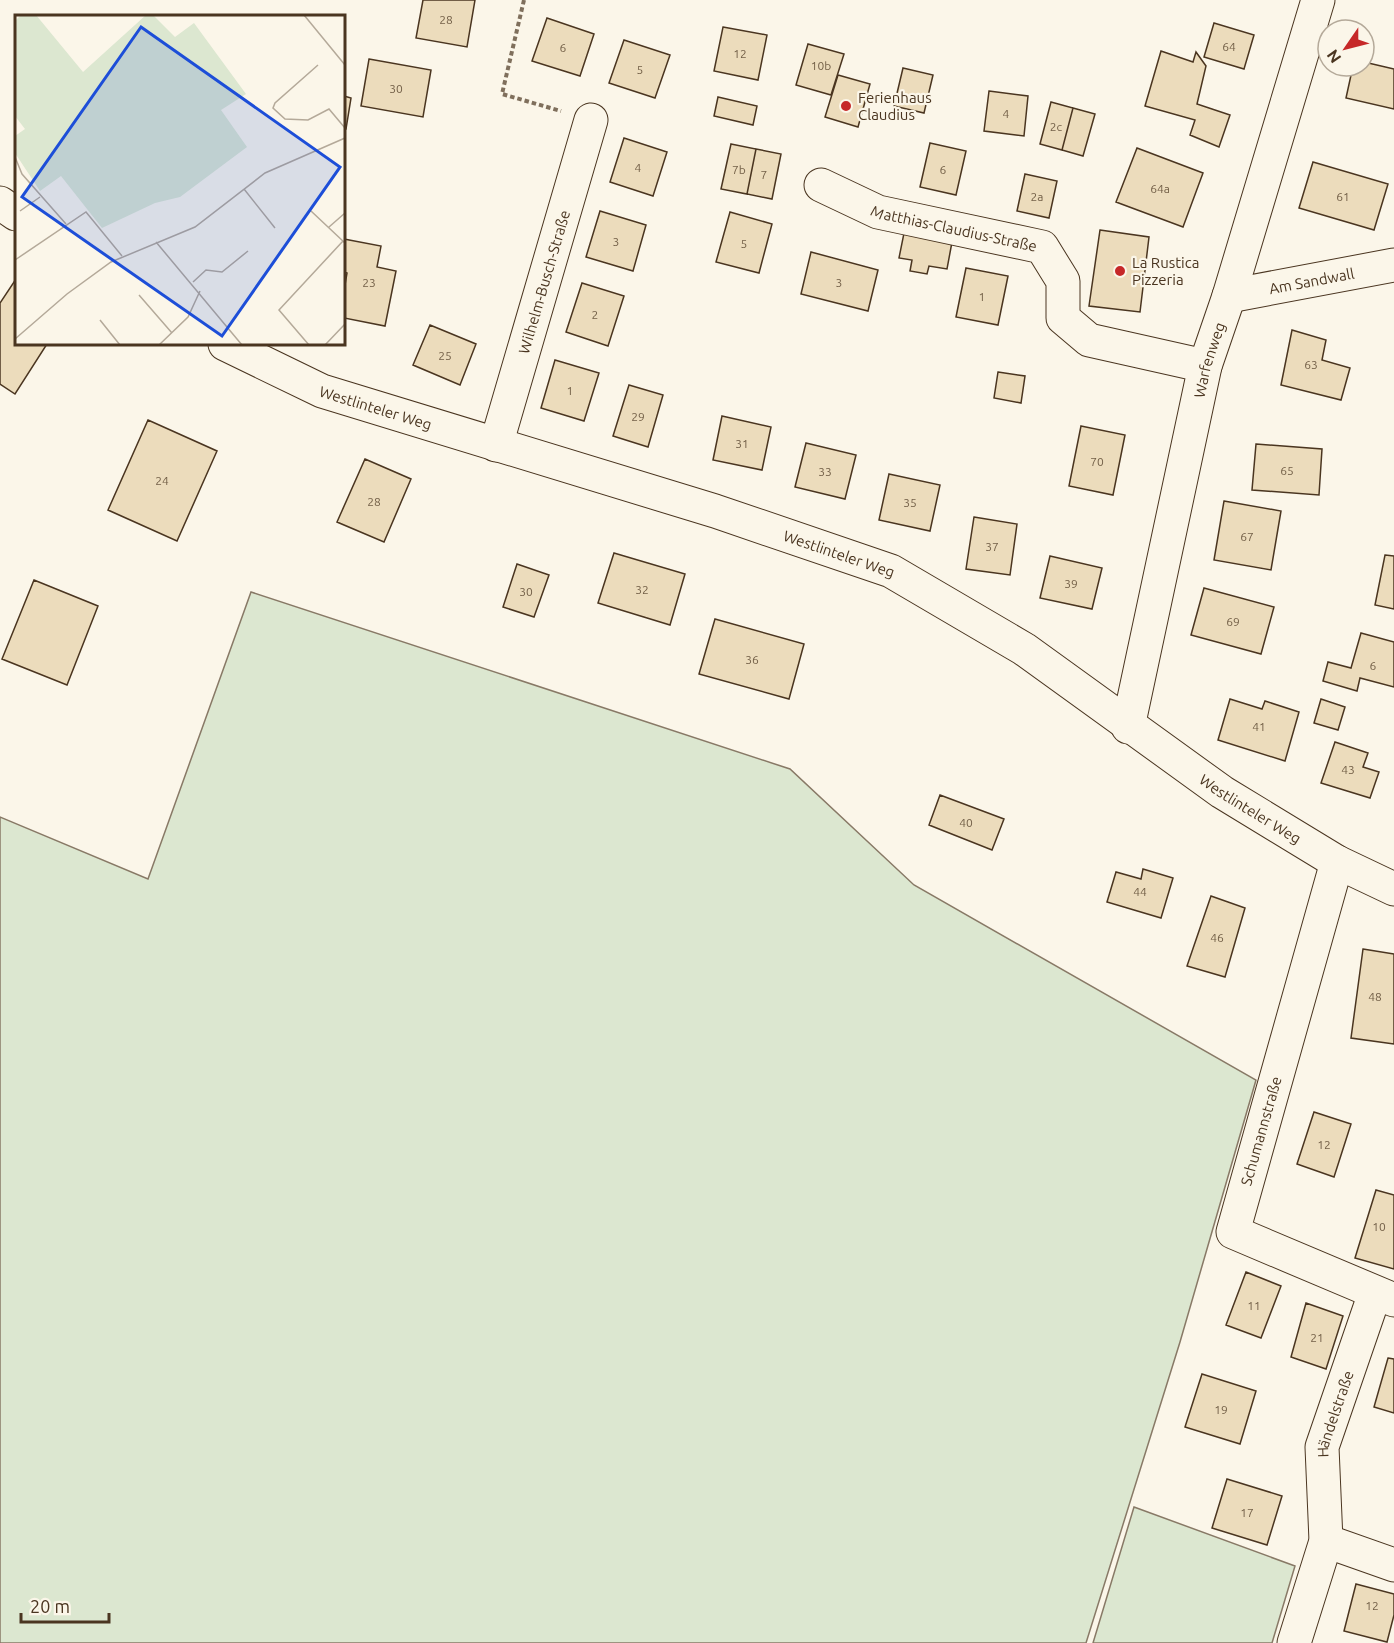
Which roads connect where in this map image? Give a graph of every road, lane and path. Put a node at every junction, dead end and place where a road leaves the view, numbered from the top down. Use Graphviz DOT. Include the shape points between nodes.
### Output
graph roads {
  1 [pos="524,0"];
  2 [pos="1318,0"];
  3 [pos="591,120"];
  4 [pos="821,185"];
  5 [pos="0,203"];
  6 [pos="15,213"];
  7 [pos="1394,265"];
  8 [pos="1229,296"];
  9 [pos="227,345"];
  10 [pos="1205,366"];
  11 [pos="496,445"];
  12 [pos="1128,727"];
  13 [pos="1337,862"];
  14 [pos="1394,889"];
  15 [pos="1384,1296"];
  16 [pos="1326,1541"];
  17 [pos="1394,1565"];
  18 [pos="1294,1643"];
  1 -- 3 [label="path" via="502,94"];
  2 -- 8 [label="street, Warfenweg"];
  3 -- 11 [label="street, Wilhelm-Busch-Straße"];
  4 -- 10 [label="street, Matthias-Claudius-Straße" via="878,212 1041,247 1063,280 1063,318 1089,340"];
  5 -- 6 [label="street"];
  7 -- 8 [label="street, Am Sandwall"];
  8 -- 10 [label="street, Warfenweg"];
  9 -- 11 [label="street, Westlinteler Weg" via="322,391"];
  10 -- 12 [label="street, Warfenweg"];
  11 -- 12 [label="street, Westlinteler Weg" via="715,511 891,571 1023,649"];
  12 -- 13 [label="street, Westlinteler Weg" via="1222,792"];
  13 -- 14 [label="street, Westlinteler Weg"];
  13 -- 15 [label="street, Schumannstraße" via="1233,1232"];
  15 -- 16 [label="street, Händelstraße" via="1322,1447"];
  16 -- 17 [label="street"];
  16 -- 18 [label="street, Händelstraße"];
}
